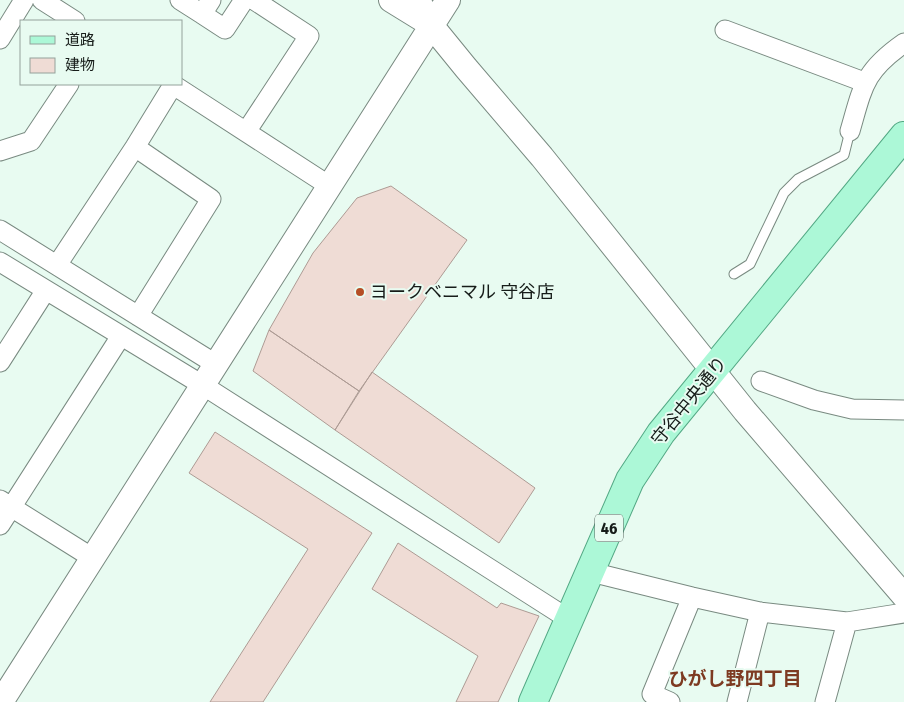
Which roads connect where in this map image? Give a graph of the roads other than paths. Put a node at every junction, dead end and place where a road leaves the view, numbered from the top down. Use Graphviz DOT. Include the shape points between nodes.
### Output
graph roads {
  1 [pos="24,0"];
  2 [pos="42,0"];
  3 [pos="180,0"];
  4 [pos="244,0"];
  5 [pos="254,0"];
  6 [pos="391,0"];
  7 [pos="418,0"];
  8 [pos="448,0"];
  9 [pos="206,7"];
  10 [pos="73,20"];
  11 [pos="432,24"];
  12 [pos="725,30"];
  13 [pos="0,39"];
  14 [pos="904,43"];
  15 [pos="864,82"];
  16 [pos="68,85"];
  17 [pos="171,85"];
  18 [pos="174,85"];
  19 [pos="850,131"];
  20 [pos="246,132"];
  21 [pos="904,136"];
  22 [pos="135,147"];
  23 [pos="0,151"];
  24 [pos="328,185"];
  25 [pos="0,230"];
  26 [pos="0,262"];
  27 [pos="57,265"];
  28 [pos="734,274"];
  29 [pos="46,290"];
  30 [pos="138,316"];
  31 [pos="121,336"];
  32 [pos="0,362"];
  33 [pos="217,365"];
  34 [pos="712,371"];
  35 [pos="761,381"];
  36 [pos="204,386"];
  37 [pos="904,410"];
  38 [pos="6,504"];
  39 [pos="0,525"];
  40 [pos="92,558"];
  41 [pos="591,572"];
  42 [pos="904,596"];
  43 [pos="692,597"];
  44 [pos="760,612"];
  45 [pos="904,613"];
  46 [pos="570,620"];
  47 [pos="847,622"];
  48 [pos="1,702"];
  49 [pos="532,702"];
  50 [pos="670,702"];
  51 [pos="737,702"];
  52 [pos="825,702"];
  1 -- 13 [label="street"];
  2 -- 10 [label="street"];
  3 -- 9 [label="street"];
  4 -- 9 [label="street" via="225,29"];
  5 -- 20 [label="street" via="309,36"];
  6 -- 11 [label="street"];
  7 -- 11 [label="street"];
  8 -- 11 [label="street"];
  11 -- 24 [label="street"];
  11 -- 34 [label="street"];
  12 -- 15 [label="street"];
  14 -- 15 [label="street" via="884,57"];
  15 -- 19 [label="street"];
  16 -- 23 [label="street" via="31,141"];
  17 -- 22 [label="street"];
  18 -- 20 [label="street"];
  19 -- 28 [label="lane" via="844,155 798,179 784,193 750,264"];
  20 -- 24 [label="street"];
  21 -- 34 [label="main road, 守谷中央通り / 46"];
  22 -- 27 [label="street"];
  22 -- 30 [label="street" via="212,199"];
  24 -- 33 [label="street"];
  25 -- 27 [label="street"];
  26 -- 29 [label="street"];
  27 -- 30 [label="street"];
  29 -- 31 [label="street"];
  29 -- 32 [label="street"];
  30 -- 33 [label="street"];
  31 -- 36 [label="street"];
  31 -- 38 [label="street"];
  33 -- 36 [label="street"];
  34 -- 41 [label="main road, 守谷中央通り / 46" via="661,433 630,480"];
  34 -- 42 [label="street"];
  35 -- 37 [label="street" via="814,400 852,409"];
  36 -- 40 [label="street"];
  36 -- 46 [label="street"];
  38 -- 39 [label="street"];
  38 -- 40 [label="street"];
  40 -- 48 [label="street"];
  41 -- 43 [label="street"];
  41 -- 46 [label="main road, 守谷中央通り / 46"];
  43 -- 44 [label="street"];
  43 -- 50 [label="street" via="652,694"];
  44 -- 47 [label="street"];
  44 -- 51 [label="street"];
  45 -- 47 [label="street"];
  46 -- 49 [label="main road, 守谷中央通り / 46"];
  47 -- 52 [label="street"];
}
